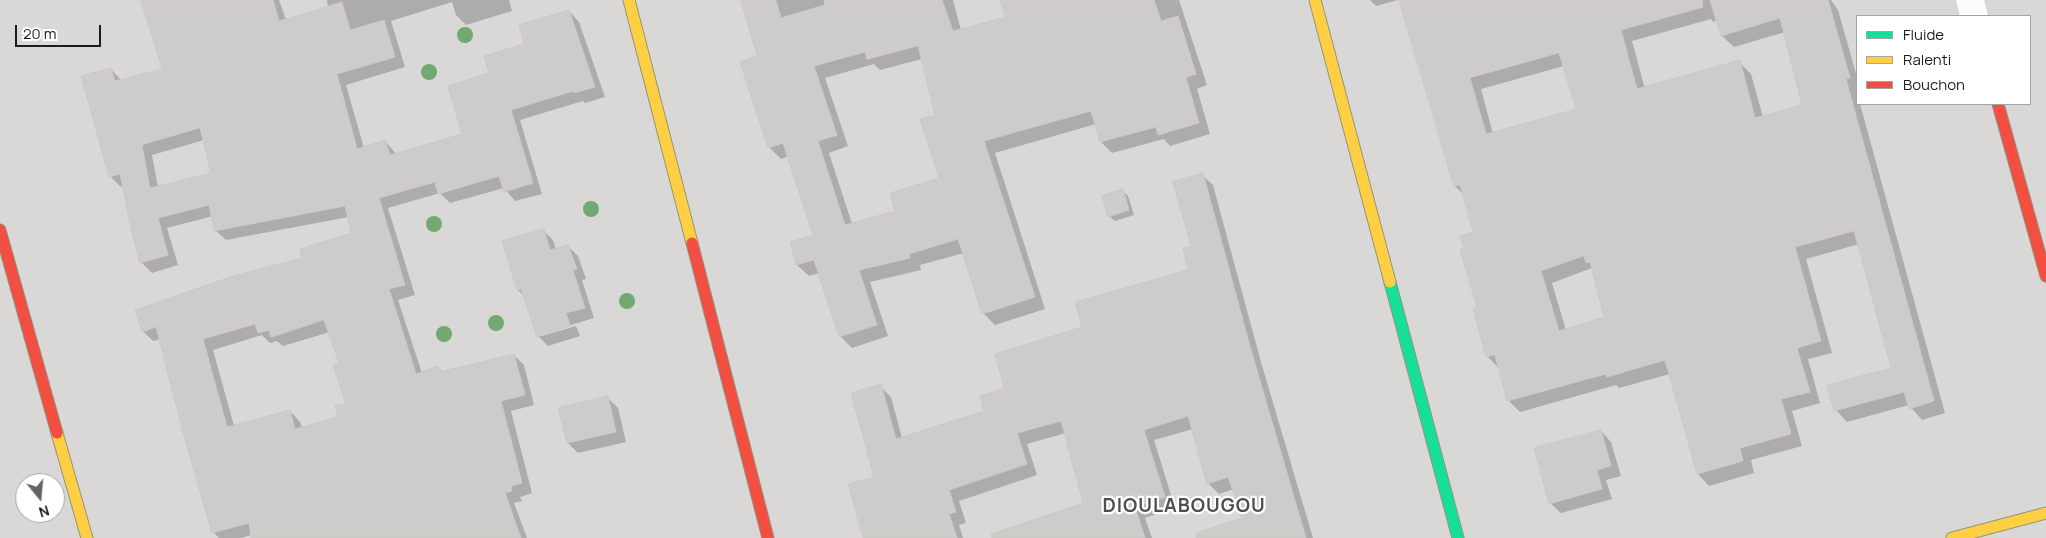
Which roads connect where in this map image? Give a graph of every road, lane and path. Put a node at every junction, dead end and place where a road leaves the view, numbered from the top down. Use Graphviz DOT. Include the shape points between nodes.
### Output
graph roads {
  1 [pos="629,0"];
  2 [pos="1315,0"];
  3 [pos="1970,0"];
  4 [pos="1974,15"];
  5 [pos="1998,105"];
  6 [pos="0,230"];
  7 [pos="2046,276"];
  8 [pos="2046,513"];
  9 [pos="87,538"];
  10 [pos="768,538"];
  11 [pos="1458,538"];
  12 [pos="1952,538"];
  1 -- 10 [label="street"];
  2 -- 11 [label="street"];
  3 -- 4 [label="street"];
  5 -- 7 [label="street"];
  6 -- 9 [label="street"];
  8 -- 12 [label="street"];
}
